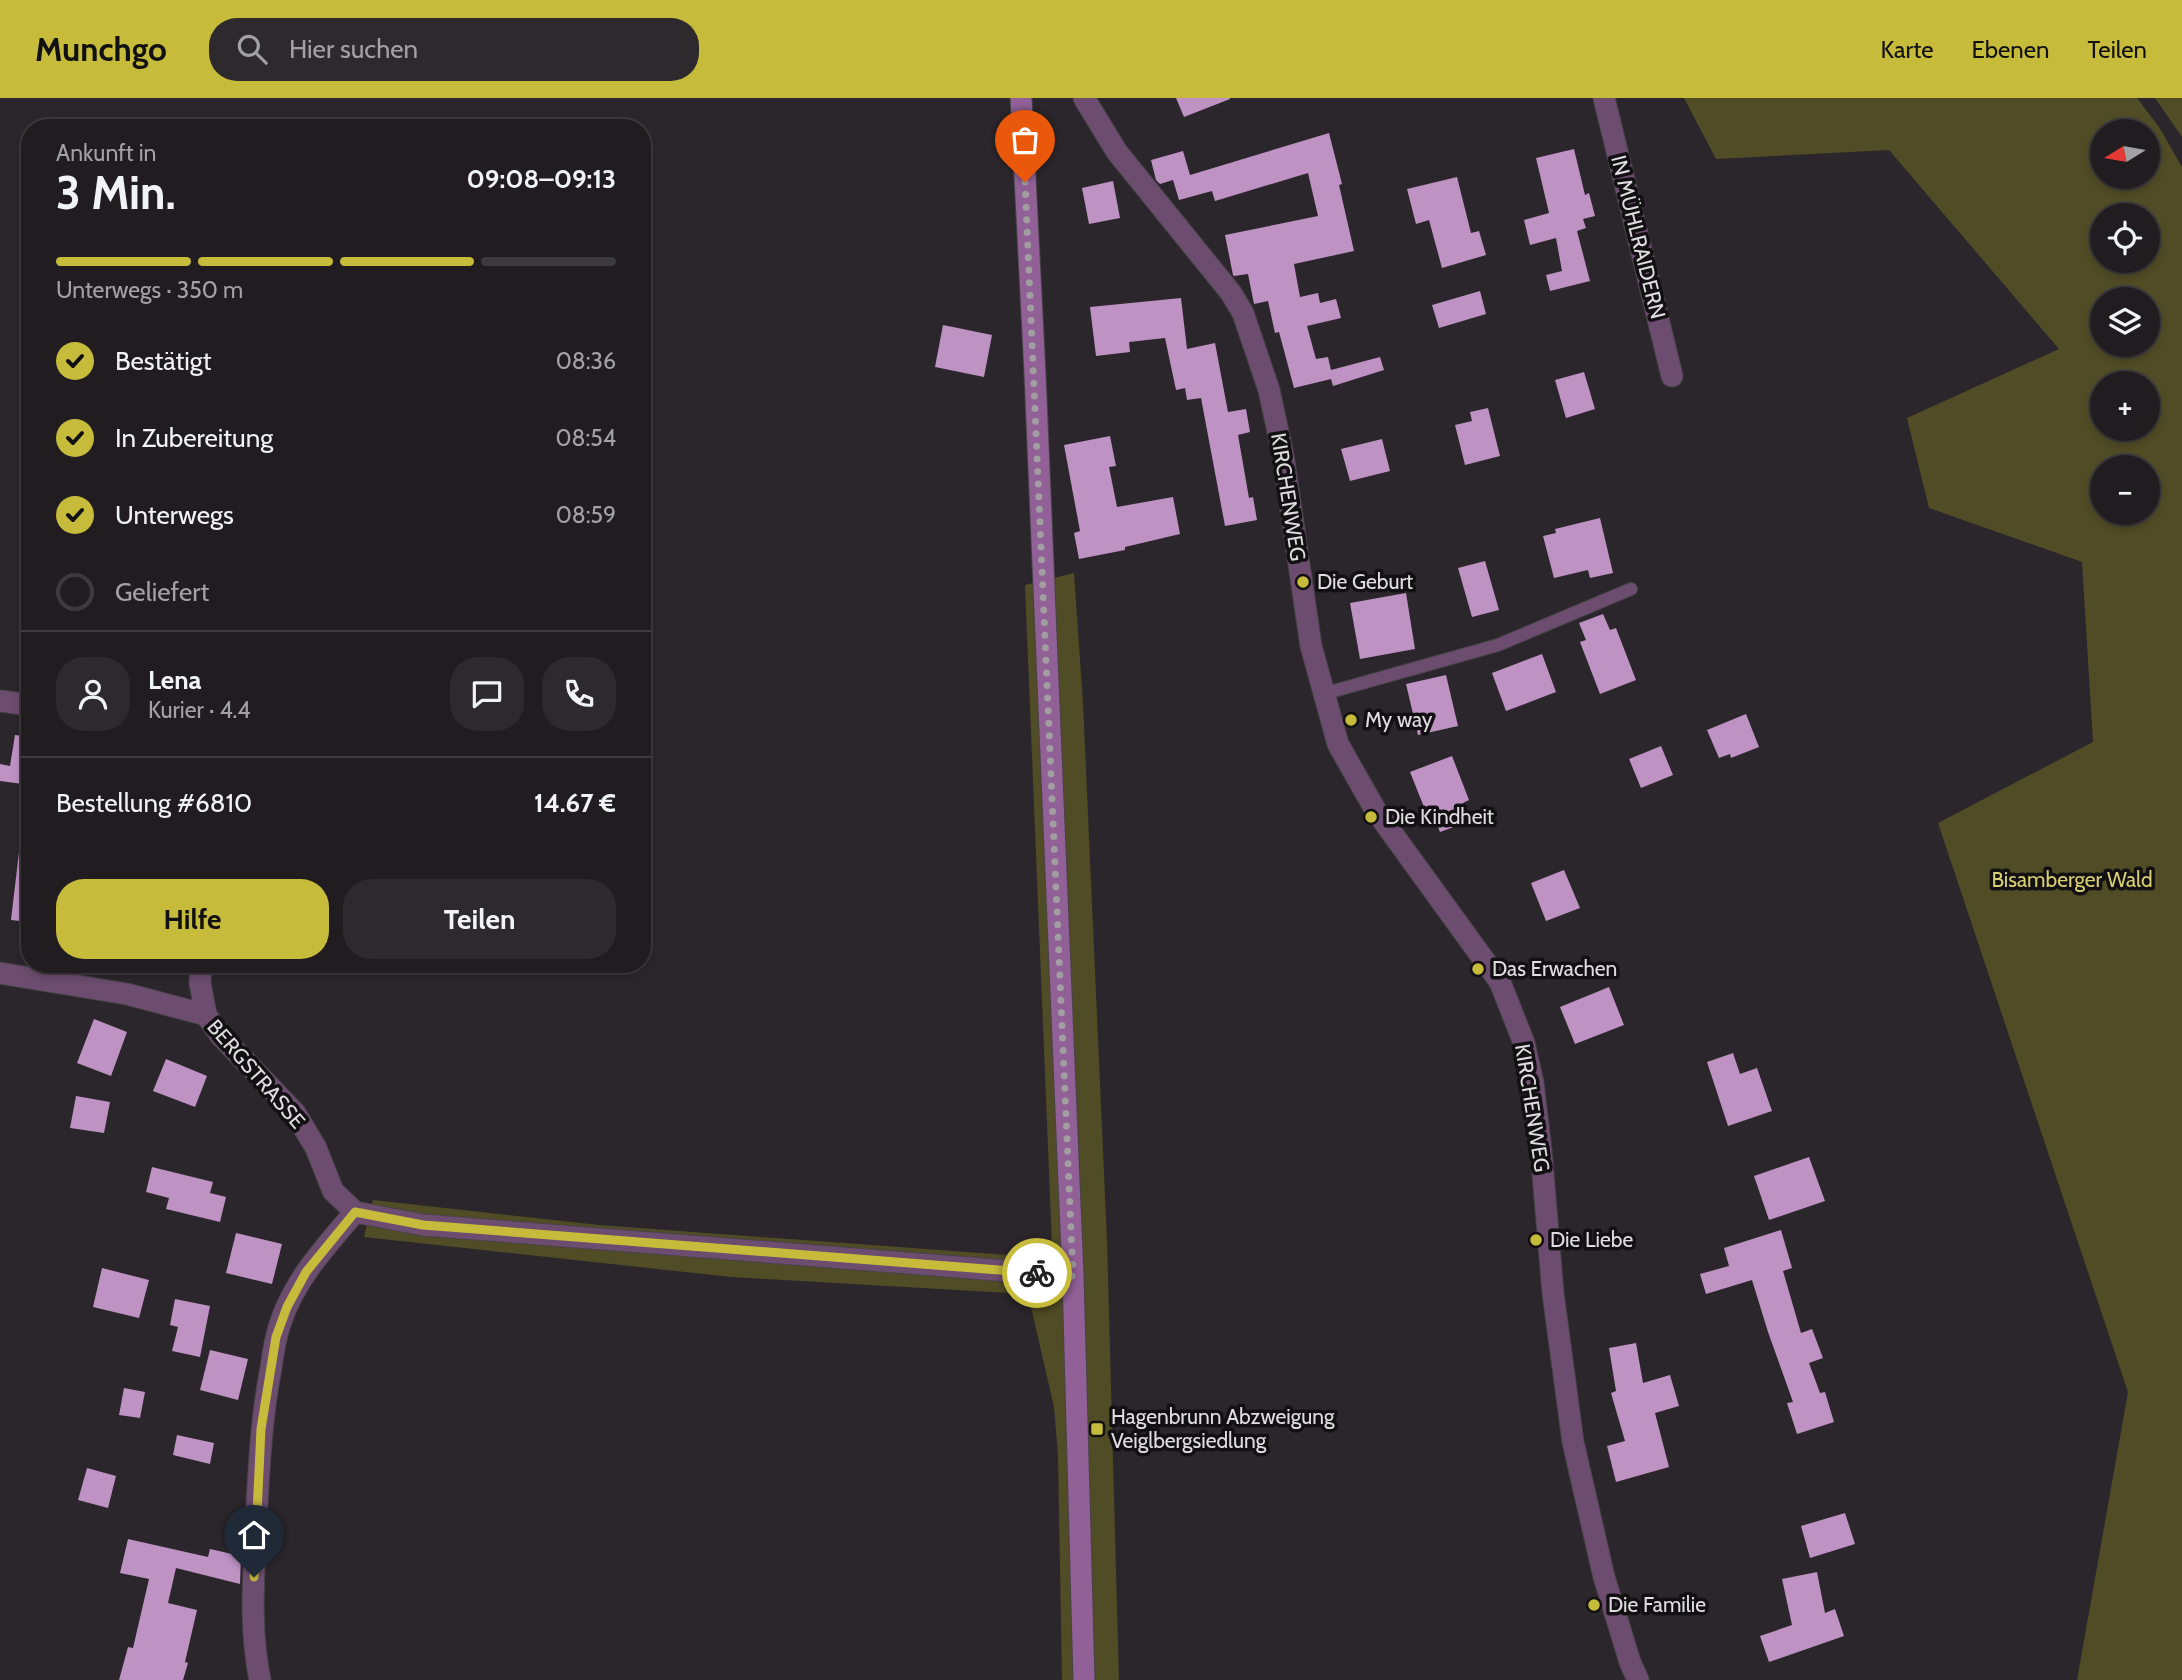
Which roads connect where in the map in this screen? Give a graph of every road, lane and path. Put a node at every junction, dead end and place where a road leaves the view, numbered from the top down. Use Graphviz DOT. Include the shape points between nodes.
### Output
graph roads {
  1 [pos="1021,98"];
  2 [pos="1084,98"];
  3 [pos="1604,98"];
  4 [pos="1672,376"];
  5 [pos="1631,589"];
  6 [pos="1323,694"];
  7 [pos="0,701"];
  8 [pos="21,704"];
  9 [pos="0,972"];
  10 [pos="201,973"];
  11 [pos="206,1015"];
  12 [pos="355,1212"];
  13 [pos="1073,1276"];
  14 [pos="260,1680"];
  15 [pos="1084,1680"];
  16 [pos="1638,1680"];
  1 -- 13 [label="main road"];
  2 -- 6 [label="street, KIRCHENWEG" via="1117,152 1243,313 1269,390 1283,455 1311,646"];
  3 -- 4 [label="street, IN MÜHLRAIDERN"];
  5 -- 6 [label="lane" via="1485,649"];
  6 -- 16 [label="street, KIRCHENWEG" via="1349,767 1500,982 1524,1044 1533,1083 1573,1442 1604,1577"];
  7 -- 8 [label="street"];
  9 -- 11 [label="street, BERGSTRASSE"];
  10 -- 11 [label="street"];
  11 -- 12 [label="street, BERGSTRASSE" via="295,1113 333,1191"];
  12 -- 13 [label="street" via="423,1225"];
  12 -- 14 [label="street" via="306,1272 276,1337 258,1481 252,1616"];
  13 -- 15 [label="main road"];
}
